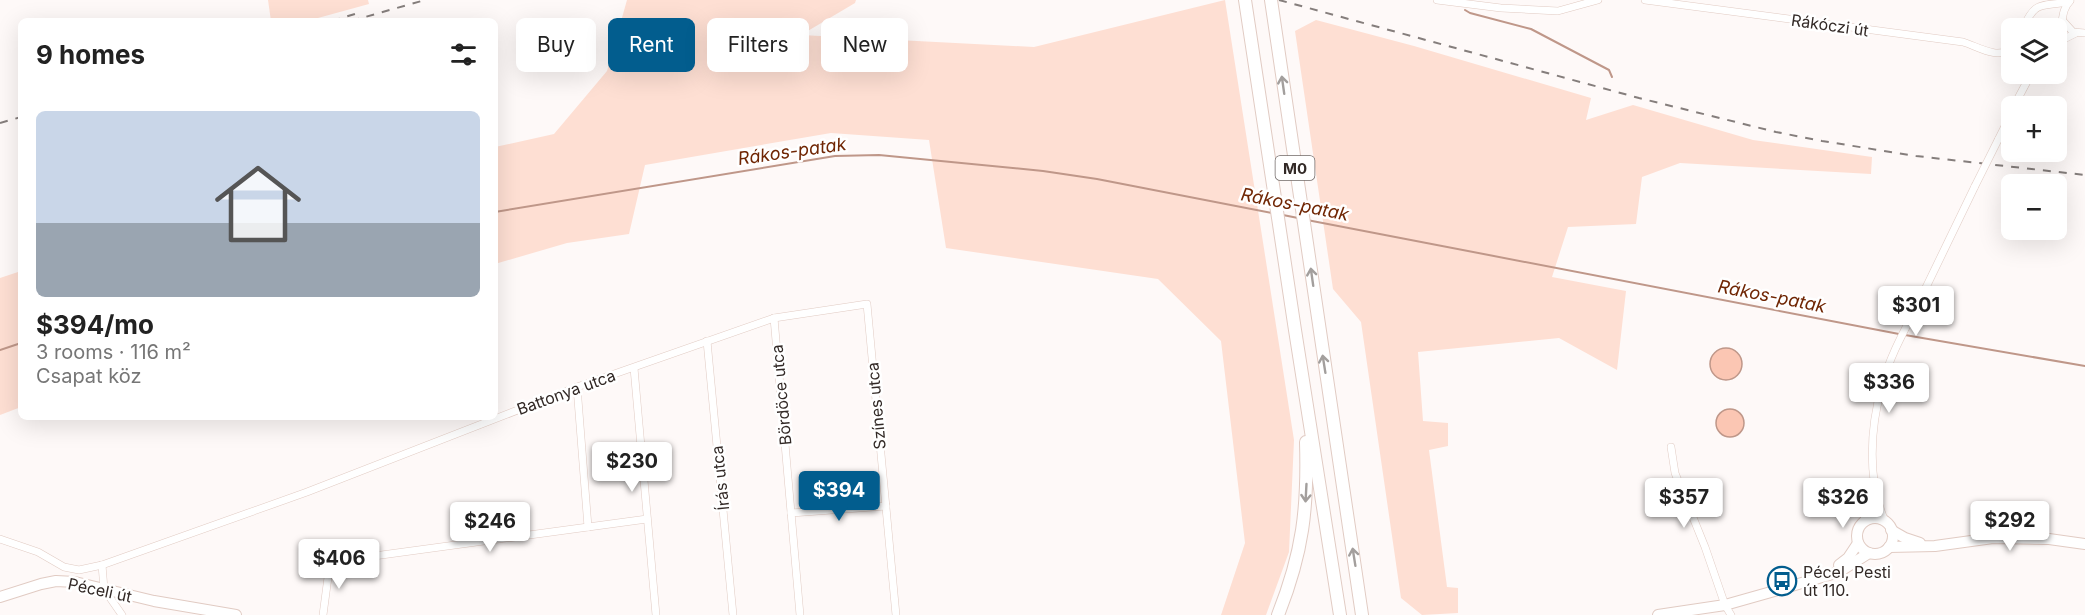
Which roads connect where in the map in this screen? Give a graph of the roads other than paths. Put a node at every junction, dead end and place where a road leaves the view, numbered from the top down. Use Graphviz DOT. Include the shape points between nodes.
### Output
graph roads {
  1 [pos="1245,0"];
  2 [pos="1271,0"];
  3 [pos="1437,0"];
  4 [pos="1645,0"];
  5 [pos="1596,1"];
  6 [pos="2070,1"];
  7 [pos="2048,3"];
  8 [pos="2063,12"];
  9 [pos="2028,18"];
  10 [pos="2063,18"];
  11 [pos="2067,27"];
  12 [pos="2081,34"];
  13 [pos="2001,53"];
  14 [pos="2001,134"];
  15 [pos="867,304"];
  16 [pos="774,318"];
  17 [pos="707,341"];
  18 [pos="634,368"];
  19 [pos="577,387"];
  20 [pos="1305,393"];
  21 [pos="498,418"];
  22 [pos="492,420"];
  23 [pos="1671,447"];
  24 [pos="1874,476"];
  25 [pos="886,506"];
  26 [pos="791,513"];
  27 [pos="646,519"];
  28 [pos="1863,522"];
  29 [pos="1888,526"];
  30 [pos="588,527"];
  31 [pos="0,538"];
  32 [pos="1858,543"];
  33 [pos="2085,544"];
  34 [pos="1935,546"];
  35 [pos="1889,547"];
  36 [pos="1869,553"];
  37 [pos="102,566"];
  38 [pos="64,567"];
  39 [pos="1814,579"];
  40 [pos="64,581"];
  41 [pos="104,589"];
  42 [pos="0,597"];
  43 [pos="1728,610"];
  44 [pos="122,615"];
  45 [pos="236,615"];
  46 [pos="323,615"];
  47 [pos="656,615"];
  48 [pos="734,615"];
  49 [pos="801,615"];
  50 [pos="896,615"];
  51 [pos="1278,615"];
  52 [pos="1341,615"];
  53 [pos="1362,615"];
  54 [pos="1658,615"];
  1 -- 20 [label="highway, M0"];
  53 -- 2 [label="highway, M0, one-way"];
  3 -- 5 [label="street" via="1558,10"];
  4 -- 13 [label="street, Rákóczi út" via="1963,42"];
  6 -- 7 [label="street"];
  6 -- 8 [label="street"];
  7 -- 8 [label="street"];
  7 -- 9 [label="street" via="2034,7"];
  8 -- 10 [label="street"];
  11 -- 12 [label="street"];
  14 -- 24 [label="street, bridge" via="1882,385 1873,443"];
  15 -- 16 [label="street, Battonya utca"];
  15 -- 25 [label="street, Színes utca"];
  16 -- 17 [label="street, Battonya utca"];
  16 -- 26 [label="street, Bördöce utca"];
  17 -- 18 [label="street, Battonya utca"];
  17 -- 48 [label="street, Írás utca"];
  18 -- 19 [label="street, Battonya utca"];
  18 -- 27 [label="street"];
  19 -- 21 [label="street, Battonya utca"];
  19 -- 30 [label="street"];
  20 -- 51 [label="highway, one-way" via="1305,514 1296,563"];
  20 -- 52 [label="highway, M0"];
  22 -- 37 [label="street, Battonya utca"];
  23 -- 43 [label="street" via="1675,473"];
  24 -- 28 [label="street" via="1870,506"];
  24 -- 29 [label="street" via="1878,506"];
  25 -- 26 [label="street"];
  25 -- 50 [label="street, Színes utca"];
  26 -- 49 [label="street, Bördöce utca"];
  27 -- 30 [label="street"];
  27 -- 47 [label="street"];
  28 -- 29 [label="main road" via="1874,518"];
  28 -- 32 [label="main road" via="1857,532"];
  29 -- 34 [label="main road" via="1914,542"];
  29 -- 35 [label="main road" via="1892,542"];
  30 -- 46 [label="street" via="330,562"];
  31 -- 38 [label="street"];
  32 -- 36 [label="main road"];
  32 -- 39 [label="main road" via="1843,563"];
  33 -- 34 [label="main road" via="1993,538"];
  34 -- 35 [label="main road"];
  35 -- 36 [label="main road"];
  36 -- 39 [label="main road" via="1839,572"];
  37 -- 38 [label="street, Battonya utca" via="79,570"];
  37 -- 41 [label="street"];
  38 -- 40 [label="street"];
  39 -- 43 [label="main road"];
  40 -- 41 [label="main road, Péceli út"];
  40 -- 42 [label="main road, Péceli út"];
  41 -- 44 [label="street"];
  41 -- 45 [label="main road, Péceli út"];
  43 -- 54 [label="main road"];
}
